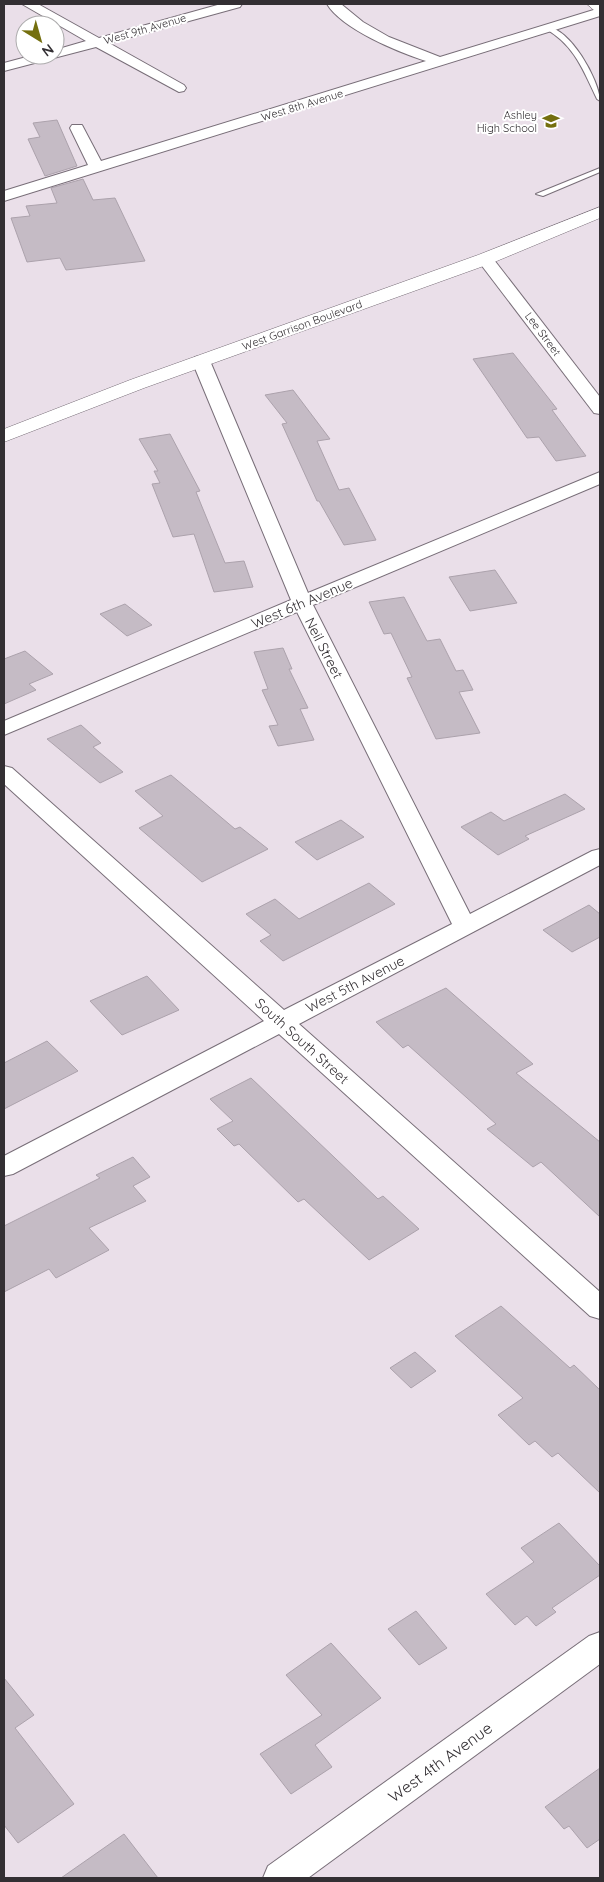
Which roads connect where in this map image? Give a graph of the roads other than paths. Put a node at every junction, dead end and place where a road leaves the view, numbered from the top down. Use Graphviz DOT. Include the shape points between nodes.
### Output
graph roads {
  1 [pos="29,4"];
  2 [pos="235,4"];
  3 [pos="333,4"];
  4 [pos="595,4"];
  5 [pos="600,10"];
  6 [pos="548,28"];
  7 [pos="99,42"];
  8 [pos="65,51"];
  9 [pos="442,62"];
  10 [pos="179,88"];
  11 [pos="600,99"];
  12 [pos="77,128"];
  13 [pos="96,167"];
  14 [pos="600,170"];
  15 [pos="540,194"];
  16 [pos="4,196"];
  17 [pos="600,212"];
  18 [pos="485,259"];
  19 [pos="201,361"];
  20 [pos="600,409"];
  21 [pos="4,436"];
  22 [pos="600,476"];
  23 [pos="302,603"];
  24 [pos="4,729"];
  25 [pos="6,779"];
  26 [pos="600,856"];
  27 [pos="465,927"];
  28 [pos="281,1022"];
  29 [pos="4,1167"];
  30 [pos="600,1308"];
  31 [pos="600,1646"];
  32 [pos="280,1878"];
  1 -- 7 [label="street"];
  2 -- 7 [label="street, West 9th Avenue"];
  3 -- 9 [label="street" via="375,36"];
  4 -- 5 [label="main road"];
  5 -- 6 [label="street, West 8th Avenue"];
  6 -- 9 [label="street, West 8th Avenue"];
  6 -- 11 [label="lane" via="562,36 587,68"];
  7 -- 8 [label="street, West 9th Avenue"];
  7 -- 10 [label="street"];
  9 -- 13 [label="street, West 8th Avenue"];
  12 -- 13 [label="street"];
  13 -- 16 [label="street, West 8th Avenue"];
  14 -- 15 [label="lane"];
  17 -- 18 [label="main road, West Garrison Boulevard"];
  18 -- 19 [label="main road, West Garrison Boulevard"];
  18 -- 20 [label="street, Lee Street"];
  19 -- 21 [label="main road, West Garrison Boulevard"];
  19 -- 23 [label="street, Neil Street"];
  22 -- 23 [label="street, West 6th Avenue"];
  23 -- 24 [label="street, West 6th Avenue"];
  23 -- 27 [label="street, Neil Street"];
  25 -- 28 [label="street, South South Street"];
  26 -- 27 [label="street, West 5th Avenue"];
  27 -- 28 [label="street, West 5th Avenue"];
  28 -- 29 [label="street, West 5th Avenue"];
  28 -- 30 [label="street, South South Street"];
  31 -- 32 [label="street, West 4th Avenue"];
}
